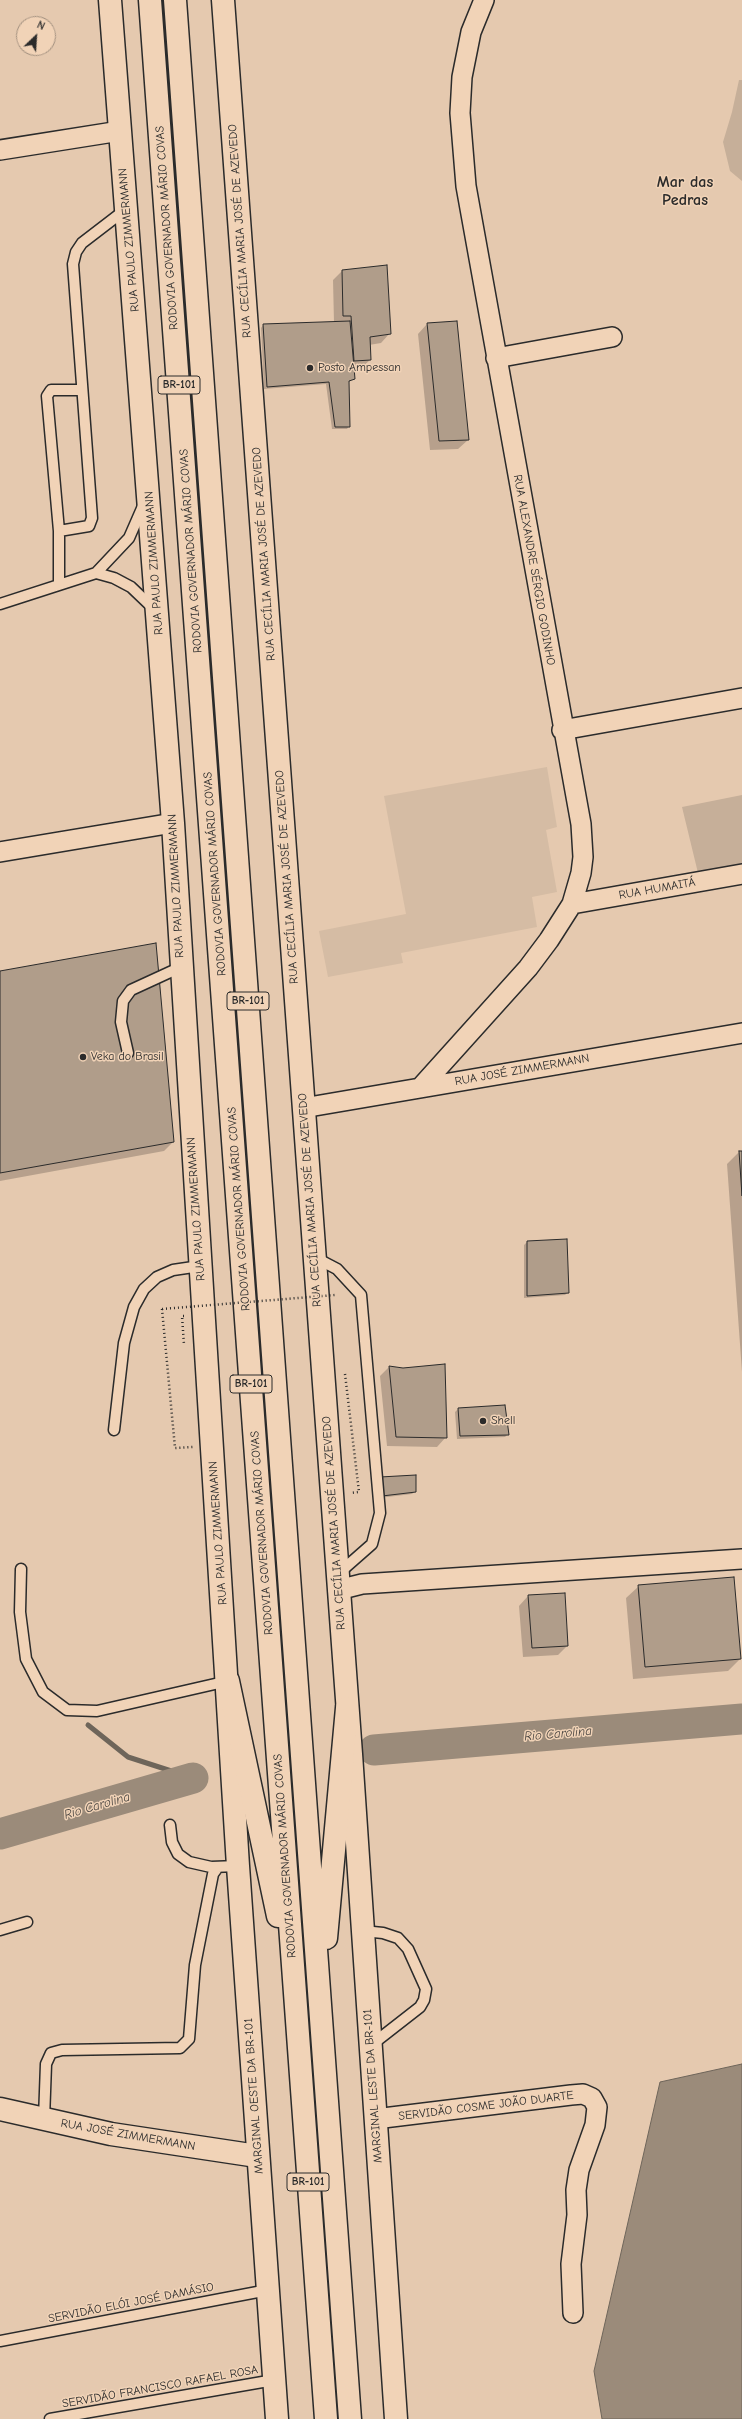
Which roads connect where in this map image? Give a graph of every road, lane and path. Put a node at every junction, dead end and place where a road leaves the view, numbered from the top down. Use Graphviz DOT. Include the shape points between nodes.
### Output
graph roads {
  1 [pos="110,0"];
  2 [pos="150,0"];
  3 [pos="176,0"];
  4 [pos="223,0"];
  5 [pos="484,0"];
  6 [pos="120,131"];
  7 [pos="0,150"];
  8 [pos="127,209"];
  9 [pos="612,337"];
  10 [pos="496,358"];
  11 [pos="81,390"];
  12 [pos="149,491"];
  13 [pos="58,531"];
  14 [pos="96,573"];
  15 [pos="59,584"];
  16 [pos="0,604"];
  17 [pos="158,614"];
  18 [pos="742,698"];
  19 [pos="562,730"];
  20 [pos="173,823"];
  21 [pos="0,852"];
  22 [pos="742,874"];
  23 [pos="572,904"];
  24 [pos="180,967"];
  25 [pos="742,1033"];
  26 [pos="128,1053"];
  27 [pos="420,1088"];
  28 [pos="303,1108"];
  29 [pos="314,1257"];
  30 [pos="200,1266"];
  31 [pos="335,1295"];
  32 [pos="203,1314"];
  33 [pos="184,1347"];
  34 [pos="114,1430"];
  35 [pos="193,1439"];
  36 [pos="742,1559"];
  37 [pos="21,1569"];
  38 [pos="338,1582"];
  39 [pos="228,1681"];
  40 [pos="347,1708"];
  41 [pos="351,1754"];
  42 [pos="232,1773"];
  43 [pos="170,1825"];
  44 [pos="228,1867"];
  45 [pos="27,1922"];
  46 [pos="0,1930"];
  47 [pos="363,1931"];
  48 [pos="295,1997"];
  49 [pos="320,2003"];
  50 [pos="370,2046"];
  51 [pos="0,2109"];
  52 [pos="44,2119"];
  53 [pos="375,2119"];
  54 [pos="257,2156"];
  55 [pos="268,2290"];
  56 [pos="573,2313"];
  57 [pos="0,2341"];
  58 [pos="274,2380"];
  59 [pos="50,2419"];
  60 [pos="277,2419"];
  61 [pos="326,2419"];
  62 [pos="350,2419"];
  63 [pos="396,2419"];
  1 -- 6 [label="main road, RUA PAULO ZIMMERMANN"];
  2 -- 48 [label="main road, RODOVIA GOVERNADOR MÁRIO COVAS / BR-101"];
  3 -- 49 [label="main road, RODOVIA GOVERNADOR MÁRIO COVAS / BR-101"];
  4 -- 28 [label="main road, RUA CECÍLIA MARIA JOSÉ DE AZEVEDO"];
  5 -- 10 [label="street, RUA ALEXANDRE SÉRGIO GODINHO" via="471,32 465,56 460,113 467,193"];
  6 -- 7 [label="street"];
  6 -- 8 [label="main road, RUA PAULO ZIMMERMANN"];
  8 -- 11 [label="lane" via="82,243 74,258 73,280"];
  8 -- 12 [label="main road, RUA PAULO ZIMMERMANN"];
  9 -- 10 [label="street"];
  10 -- 19 [label="street, RUA ALEXANDRE SÉRGIO GODINHO"];
  11 -- 13 [label="lane" via="92,518 89,526"];
  11 -- 13 [label="lane" via="51,390 47,396"];
  12 -- 14 [label="lane" via="130,538"];
  12 -- 17 [label="main road, RUA PAULO ZIMMERMANN"];
  13 -- 15 [label="lane"];
  14 -- 15 [label="lane"];
  14 -- 17 [label="lane" via="114,578 131,587"];
  15 -- 16 [label="lane"];
  17 -- 20 [label="main road, RUA PAULO ZIMMERMANN"];
  18 -- 19 [label="street"];
  19 -- 23 [label="street, RUA ALEXANDRE SÉRGIO GODINHO" via="582,839 581,873"];
  20 -- 21 [label="street"];
  20 -- 24 [label="main road, RUA PAULO ZIMMERMANN"];
  22 -- 23 [label="street, RUA HUMAITÁ"];
  23 -- 27 [label="street, RUA ALEXANDRE SÉRGIO GODINHO" via="536,958"];
  24 -- 26 [label="lane" via="131,990 123,1001 121,1022"];
  24 -- 30 [label="main road, RUA PAULO ZIMMERMANN"];
  25 -- 27 [label="street, RUA JOSÉ ZIMMERMANN"];
  27 -- 28 [label="street, RUA JOSÉ ZIMMERMANN"];
  28 -- 29 [label="main road, RUA CECÍLIA MARIA JOSÉ DE AZEVEDO"];
  29 -- 38 [label="main road, RUA CECÍLIA MARIA JOSÉ DE AZEVEDO"];
  29 -- 38 [label="lane" via="337,1269 360,1295 380,1513 372,1544"];
  30 -- 32 [label="main road, RUA PAULO ZIMMERMANN"];
  30 -- 34 [label="lane" via="173,1270 157,1277 144,1289 134,1307 124,1343"];
  31 -- 35 [label="path, bridge" via="162,1310 175,1448 194,1447"];
  32 -- 33 [label="path" via="182,1316"];
  32 -- 39 [label="main road, RUA PAULO ZIMMERMANN"];
  36 -- 38 [label="street" via="362,1584"];
  37 -- 39 [label="lane" via="20,1612 26,1660 43,1692 67,1710 97,1712"];
  38 -- 40 [label="main road, RUA CECÍLIA MARIA JOSÉ DE AZEVEDO"];
  39 -- 42 [label="main road, RUA PAULO ZIMMERMANN"];
  39 -- 48 [label="main road"];
  40 -- 41 [label="main road, RUA CECÍLIA MARIA JOSÉ DE AZEVEDO"];
  40 -- 49 [label="main road"];
  41 -- 47 [label="main road, MARGINAL LESTE DA BR-101"];
  42 -- 44 [label="main road, MARGINAL OESTE DA BR-101"];
  43 -- 44 [label="lane" via="172,1842 178,1854 189,1862"];
  44 -- 52 [label="lane" via="212,1874 195,1965 189,2039 180,2048 62,2050 51,2053 46,2064"];
  44 -- 54 [label="main road, MARGINAL OESTE DA BR-101"];
  45 -- 46 [label="lane"];
  47 -- 50 [label="main road, MARGINAL LESTE DA BR-101"];
  47 -- 50 [label="lane" via="398,1938 408,1949 426,1988 420,2007"];
  48 -- 61 [label="main road, RODOVIA GOVERNADOR MÁRIO COVAS / BR-101"];
  49 -- 62 [label="main road, RODOVIA GOVERNADOR MÁRIO COVAS / BR-101"];
  50 -- 53 [label="main road, MARGINAL LESTE DA BR-101"];
  51 -- 52 [label="main road, RUA JOSÉ ZIMMERMANN"];
  52 -- 54 [label="main road, RUA JOSÉ ZIMMERMANN" via="139,2139"];
  53 -- 56 [label="street, SERVIDÃO COSME JOÃO DUARTE" via="571,2095 583,2094 592,2098 597,2107 595,2125 578,2170 576,2190 577,2215 571,2264"];
  53 -- 63 [label="main road, MARGINAL LESTE DA BR-101"];
  54 -- 55 [label="main road, MARGINAL OESTE DA BR-101"];
  55 -- 57 [label="lane, SERVIDÃO ELÓI JOSÉ DAMÁSIO"];
  55 -- 58 [label="main road, MARGINAL OESTE DA BR-101"];
  58 -- 59 [label="lane, SERVIDÃO FRANCISCO RAFAEL ROSA"];
  58 -- 60 [label="main road, MARGINAL OESTE DA BR-101"];
}
